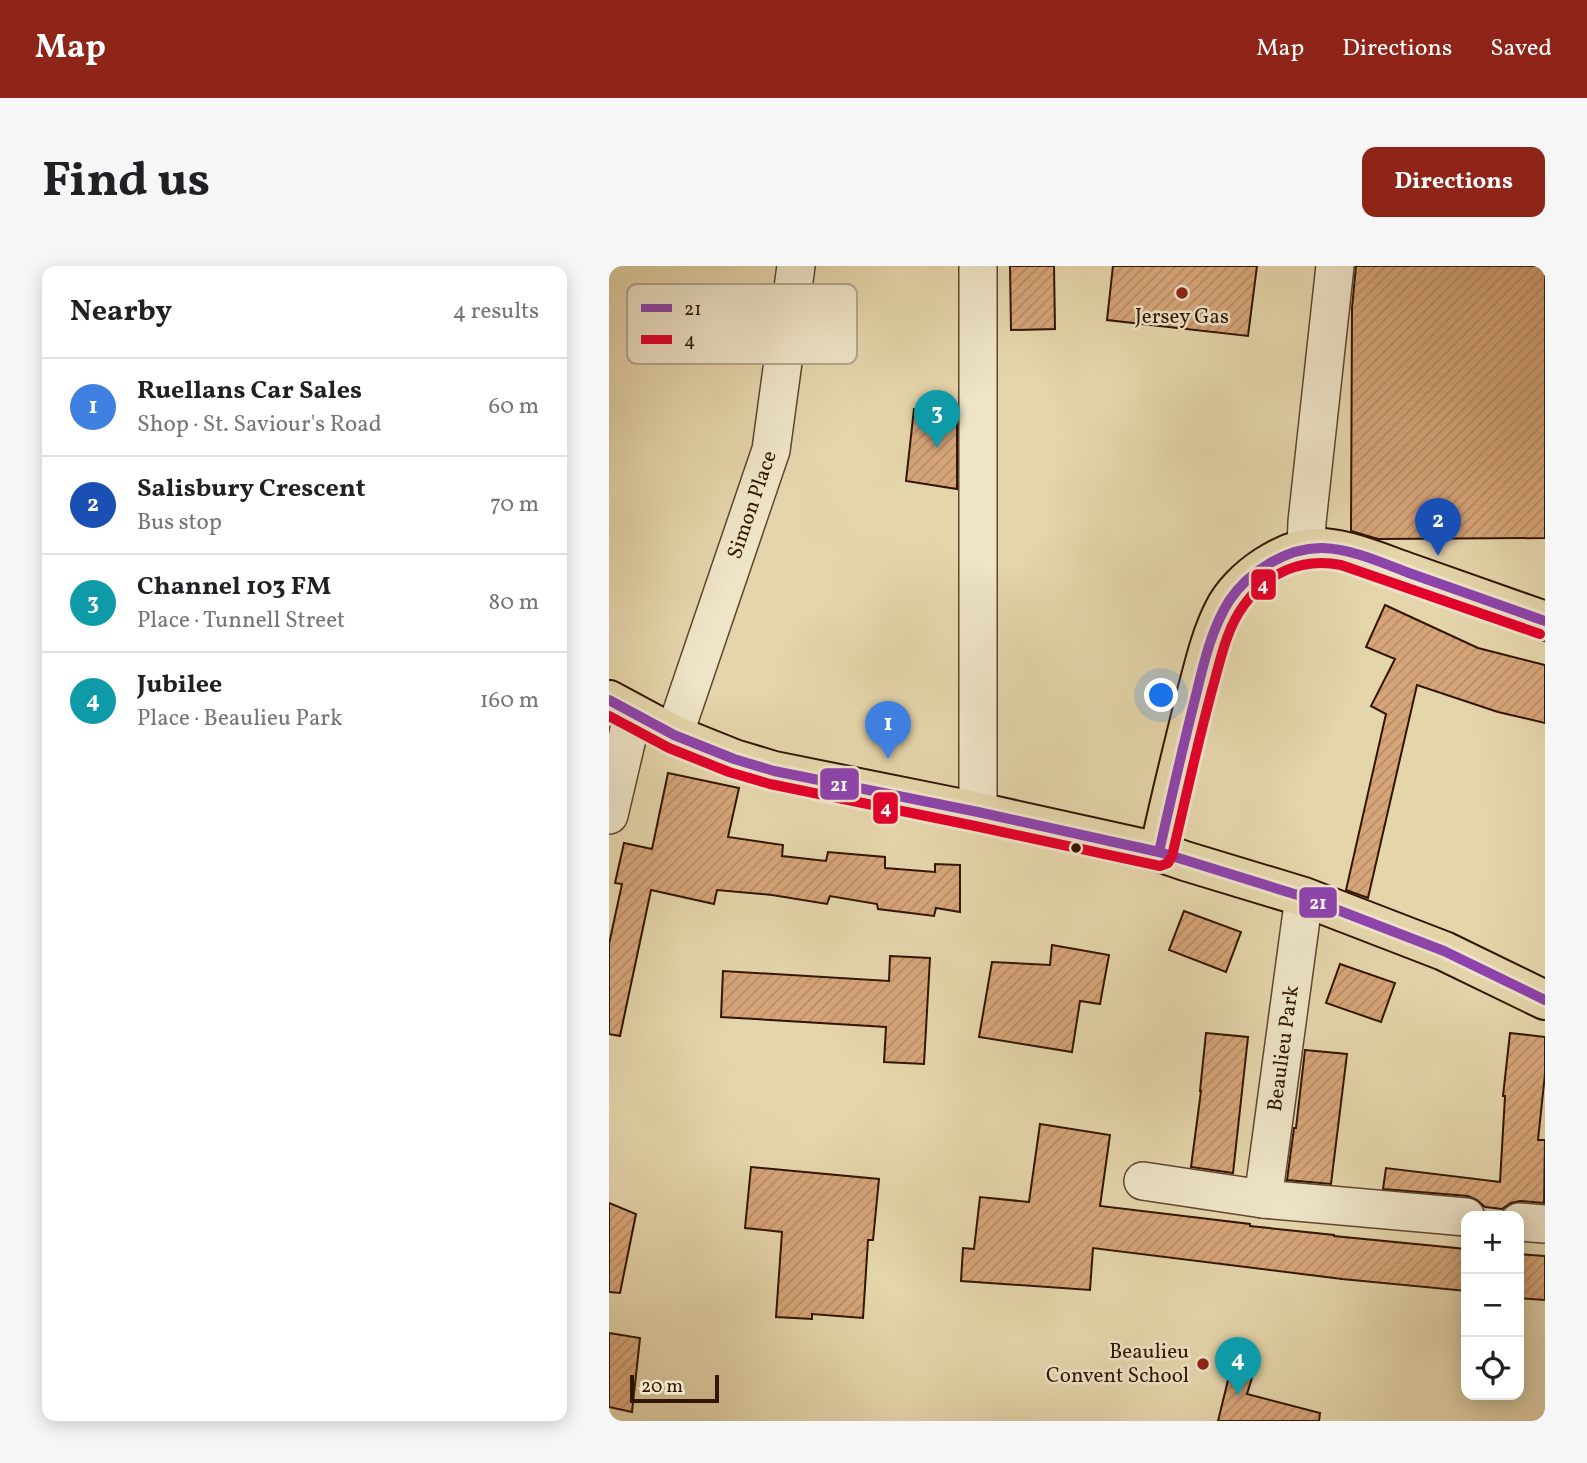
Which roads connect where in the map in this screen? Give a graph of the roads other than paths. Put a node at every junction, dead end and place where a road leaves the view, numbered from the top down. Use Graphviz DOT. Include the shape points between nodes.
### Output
graph roads {
  1 [pos="796,266"];
  2 [pos="978,266"];
  3 [pos="1335,266"];
  4 [pos="794,284"];
  5 [pos="783,364"];
  6 [pos="1306,549"];
  7 [pos="1545,621"];
  8 [pos="621,706"];
  9 [pos="674,735"];
  10 [pos="978,811"];
  11 [pos="609,815"];
  12 [pos="1159,852"];
  13 [pos="1304,897"];
  14 [pos="1545,1000"];
  15 [pos="1143,1181"];
  16 [pos="1263,1199"];
  17 [pos="1461,1217"];
  18 [pos="1524,1222"];
  19 [pos="1545,1224"];
  1 -- 4 [label="street, Simon Place"];
  2 -- 10 [label="street"];
  3 -- 6 [label="street"];
  5 -- 9 [label="street, Simon Place" via="771,450"];
  6 -- 7 [label="main road" via="1331,549 1374,561"];
  6 -- 12 [label="main road" via="1255,573 1225,608 1209,650"];
  8 -- 9 [label="main road"];
  8 -- 11 [label="street"];
  9 -- 10 [label="main road" via="774,771"];
  10 -- 12 [label="main road"];
  12 -- 13 [label="main road"];
  13 -- 14 [label="main road" via="1444,951"];
  13 -- 16 [label="street, Beaulieu Park"];
  15 -- 16 [label="street"];
  16 -- 17 [label="street"];
  18 -- 19 [label="street"];
}
